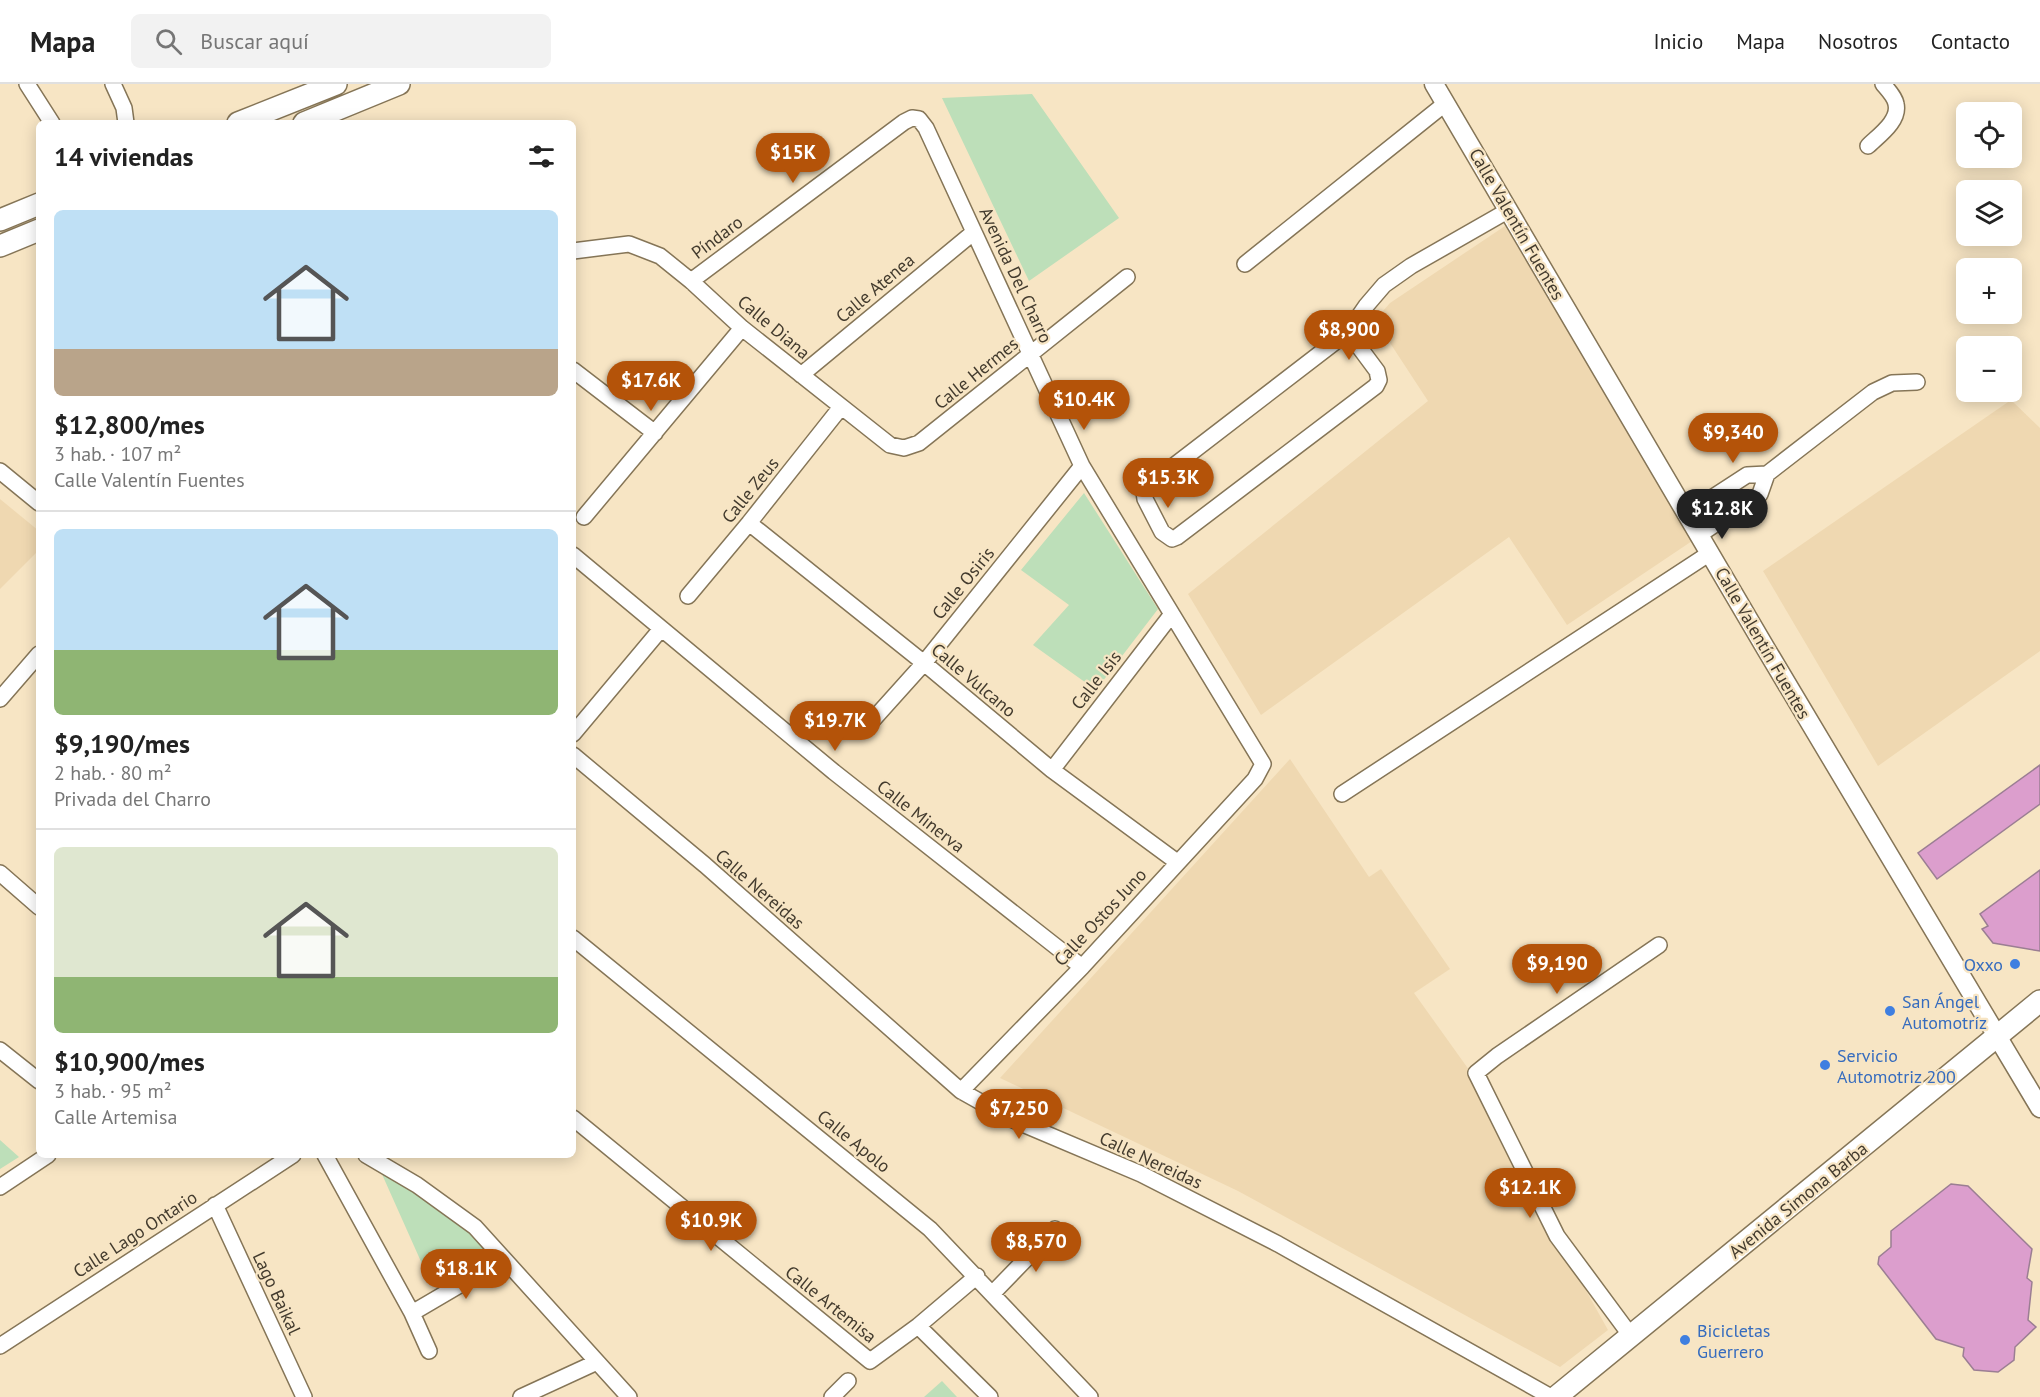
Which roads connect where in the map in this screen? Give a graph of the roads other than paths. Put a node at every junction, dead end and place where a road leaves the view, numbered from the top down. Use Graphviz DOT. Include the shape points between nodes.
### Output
graph roads {
  1 [pos="27,84"];
  2 [pos="113,84"];
  3 [pos="336,84"];
  4 [pos="399,84"];
  5 [pos="1434,84"];
  6 [pos="1883,84"];
  7 [pos="1446,103"];
  8 [pos="912,118"];
  9 [pos="50,120"];
  10 [pos="126,120"];
  11 [pos="246,120"];
  12 [pos="311,120"];
  13 [pos="1868,146"];
  14 [pos="36,205"];
  15 [pos="1509,210"];
  16 [pos="0,220"];
  17 [pos="36,231"];
  18 [pos="974,232"];
  19 [pos="0,246"];
  20 [pos="576,251"];
  21 [pos="1245,264"];
  22 [pos="1127,277"];
  23 [pos="691,280"];
  24 [pos="742,328"];
  25 [pos="1348,332"];
  26 [pos="1031,354"];
  27 [pos="576,372"];
  28 [pos="801,375"];
  29 [pos="1917,382"];
  30 [pos="841,407"];
  31 [pos="655,433"];
  32 [pos="904,448"];
  33 [pos="1082,466"];
  34 [pos="0,471"];
  35 [pos="1767,474"];
  36 [pos="36,501"];
  37 [pos="1687,514"];
  38 [pos="584,517"];
  39 [pos="749,523"];
  40 [pos="1700,535"];
  41 [pos="1710,553"];
  42 [pos="576,558"];
  43 [pos="688,596"];
  44 [pos="1172,614"];
  45 [pos="661,629"];
  46 [pos="36,657"];
  47 [pos="924,663"];
  48 [pos="0,699"];
  49 [pos="872,722"];
  50 [pos="576,730"];
  51 [pos="576,758"];
  52 [pos="1263,764"];
  53 [pos="1052,770"];
  54 [pos="1342,794"];
  55 [pos="1177,862"];
  56 [pos="0,873"];
  57 [pos="36,904"];
  58 [pos="576,940"];
  59 [pos="1659,945"];
  60 [pos="1082,967"];
  61 [pos="2040,1001"];
  62 [pos="1998,1037"];
  63 [pos="0,1050"];
  64 [pos="36,1079"];
  65 [pos="961,1091"];
  66 [pos="2040,1108"];
  67 [pos="576,1120"];
  68 [pos="44,1158"];
  69 [pos="288,1158"];
  70 [pos="327,1158"];
  71 [pos="371,1158"];
  72 [pos="0,1187"];
  73 [pos="215,1205"];
  74 [pos="1055,1229"];
  75 [pos="504,1259"];
  76 [pos="977,1276"];
  77 [pos="993,1293"];
  78 [pos="412,1313"];
  79 [pos="918,1326"];
  80 [pos="1630,1336"];
  81 [pos="0,1346"];
  82 [pos="429,1351"];
  83 [pos="597,1362"];
  84 [pos="848,1381"];
  85 [pos="304,1397"];
  86 [pos="521,1397"];
  87 [pos="629,1397"];
  88 [pos="832,1397"];
  89 [pos="990,1397"];
  90 [pos="1090,1397"];
  91 [pos="1551,1397"];
  92 [pos="1556,1397"];
  1 -- 9 [label="street"];
  2 -- 10 [label="street"];
  3 -- 11 [label="main road"];
  4 -- 12 [label="main road"];
  5 -- 7 [label="street, Calle Valentín Fuentes"];
  6 -- 13 [label="street" via="1896,104 1894,116"];
  7 -- 15 [label="street, Calle Valentín Fuentes"];
  7 -- 21 [label="street"];
  8 -- 18 [label="street, Avenida Del Charro" via="919,119 926,128"];
  8 -- 23 [label="street, Píndaro"];
  14 -- 16 [label="main road"];
  15 -- 25 [label="street" via="1384,285"];
  15 -- 37 [label="street, Calle Valentín Fuentes"];
  17 -- 19 [label="main road"];
  18 -- 26 [label="street, Avenida Del Charro"];
  18 -- 28 [label="street, Calle Atenea"];
  20 -- 23 [label="street, Calle Diana" via="629,244 660,256"];
  22 -- 26 [label="street, Calle Hermes"];
  23 -- 24 [label="street, Calle Diana"];
  24 -- 28 [label="street, Calle Diana"];
  24 -- 31 [label="street"];
  25 -- 25 [label="street" via="1377,370 1376,386 1177,537 1165,536 1145,499 1149,484"];
  26 -- 32 [label="street, Calle Hermes" via="919,443"];
  26 -- 33 [label="street, Avenida Del Charro"];
  27 -- 31 [label="street"];
  28 -- 30 [label="street, Calle Diana"];
  29 -- 35 [label="street" via="1893,382 1874,392"];
  30 -- 32 [label="street, Calle Diana" via="890,445"];
  30 -- 39 [label="street, Calle Zeus"];
  31 -- 38 [label="street"];
  33 -- 44 [label="street, Avenida Del Charro"];
  33 -- 47 [label="street, Calle Osiris"];
  34 -- 36 [label="street"];
  35 -- 37 [label="street" via="1747,475"];
  35 -- 40 [label="street" via="1760,494"];
  37 -- 40 [label="street, Calle Valentín Fuentes"];
  39 -- 43 [label="street, Calle Zeus"];
  39 -- 47 [label="street, Calle Vulcano"];
  40 -- 41 [label="street, Calle Valentín Fuentes"];
  41 -- 54 [label="street"];
  41 -- 62 [label="street, Calle Valentín Fuentes"];
  42 -- 45 [label="street, Calle Minerva"];
  44 -- 52 [label="street, Avenida Del Charro"];
  44 -- 53 [label="street, Calle Isis"];
  45 -- 50 [label="street"];
  45 -- 60 [label="street, Calle Minerva" via="834,772"];
  46 -- 48 [label="street"];
  47 -- 49 [label="street, Calle Osiris"];
  47 -- 53 [label="street, Calle Vulcano"];
  51 -- 65 [label="street, Calle Nereidas" via="705,865"];
  52 -- 55 [label="street, Calle Ostos Juno" via="1255,779"];
  53 -- 55 [label="street, Calle Vulcano"];
  55 -- 60 [label="street, Calle Ostos Juno"];
  56 -- 57 [label="street"];
  58 -- 76 [label="street, Calle Apolo" via="930,1229"];
  59 -- 80 [label="street" via="1476,1073 1557,1236"];
  60 -- 65 [label="street, Calle Ostos Juno"];
  61 -- 62 [label="main road, Avenida Simona Barba"];
  62 -- 66 [label="street, Calle Valentín Fuentes"];
  62 -- 80 [label="main road, Avenida Simona Barba"];
  63 -- 64 [label="street"];
  65 -- 91 [label="street, Calle Nereidas" via="1011,1119 1141,1174 1278,1244"];
  67 -- 79 [label="street, Calle Artemisa" via="870,1361"];
  68 -- 72 [label="street"];
  69 -- 73 [label="street, Calle Lago Ontario"];
  70 -- 78 [label="street"];
  71 -- 75 [label="street" via="458,1213"];
  73 -- 81 [label="street, Calle Lago Ontario"];
  73 -- 85 [label="street, Lago Baikal"];
  74 -- 77 [label="street"];
  75 -- 78 [label="street"];
  75 -- 83 [label="street"];
  76 -- 77 [label="street, Calle Apolo"];
  76 -- 79 [label="street"];
  77 -- 90 [label="street, Calle Apolo"];
  78 -- 82 [label="street"];
  79 -- 89 [label="street"];
  80 -- 92 [label="main road, Avenida Simona Barba"];
  83 -- 86 [label="street"];
  83 -- 87 [label="street"];
  84 -- 88 [label="street"];
}
